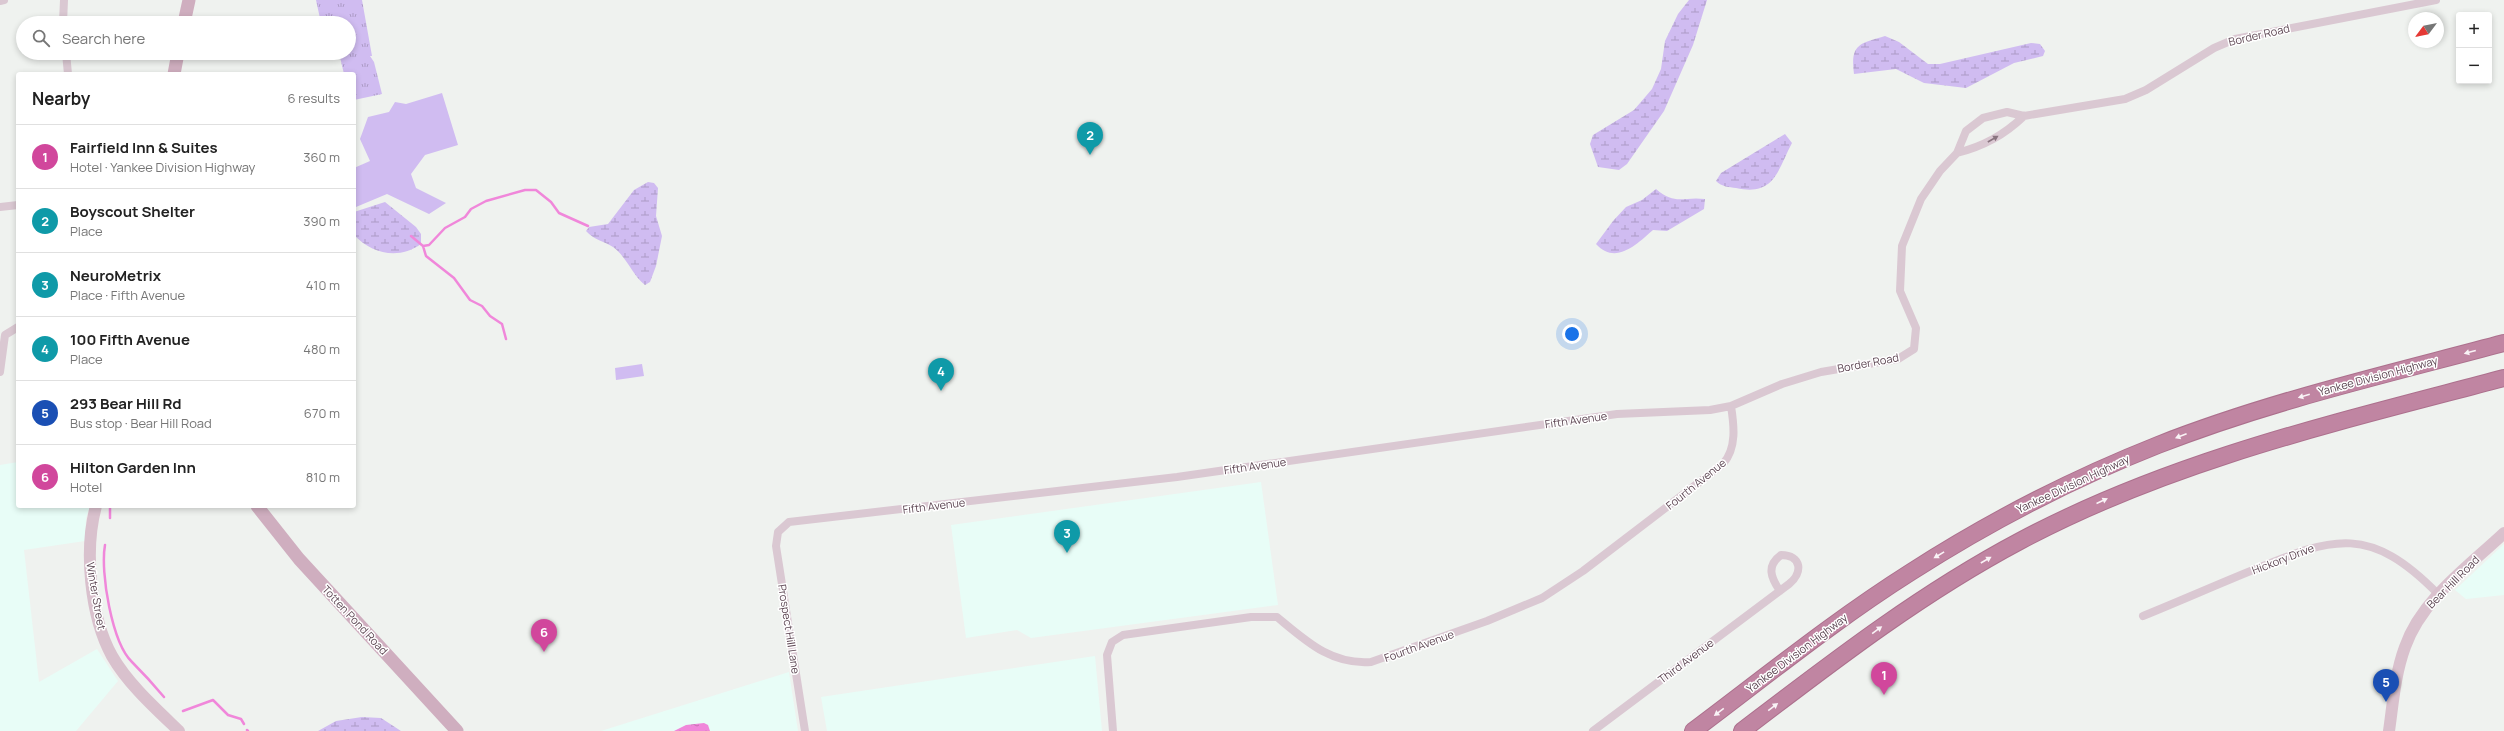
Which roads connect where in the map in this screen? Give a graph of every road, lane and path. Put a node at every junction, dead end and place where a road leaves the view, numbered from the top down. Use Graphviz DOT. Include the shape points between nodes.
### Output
graph roads {
  1 [pos="4,0"];
  2 [pos="64,0"];
  3 [pos="189,0"];
  4 [pos="2436,0"];
  5 [pos="0,1"];
  6 [pos="63,16"];
  7 [pos="186,16"];
  8 [pos="67,60"];
  9 [pos="177,60"];
  10 [pos="68,72"];
  11 [pos="174,72"];
  12 [pos="2024,116"];
  13 [pos="1957,153"];
  14 [pos="16,205"];
  15 [pos="0,207"];
  16 [pos="16,328"];
  17 [pos="2504,343"];
  18 [pos="0,372"];
  19 [pos="2504,378"];
  20 [pos="1731,406"];
  21 [pos="96,508"];
  22 [pos="259,508"];
  23 [pos="781,529"];
  24 [pos="2504,533"];
  25 [pos="1780,591"];
  26 [pos="2438,594"];
  27 [pos="2143,616"];
  28 [pos="180,731"];
  29 [pos="457,731"];
  30 [pos="805,731"];
  31 [pos="1112,731"];
  32 [pos="1593,731"];
  33 [pos="1693,731"];
  34 [pos="1742,731"];
  35 [pos="2389,731"];
  1 -- 5 [label="street"];
  2 -- 6 [label="street"];
  3 -- 7 [label="main road"];
  4 -- 12 [label="street, Border Road" via="2235,39 2214,48 2146,90 2125,99"];
  8 -- 10 [label="street"];
  9 -- 11 [label="main road"];
  13 -- 12 [label="street, one-way" via="1980,147 2010,129"];
  12 -- 13 [label="street, Border Road" via="2007,112 1983,118 1966,131"];
  13 -- 20 [label="street, Border Road" via="1940,171 1921,199 1902,246 1900,291 1916,328 1914,349 1898,359 1821,372 1782,384"];
  14 -- 15 [label="street"];
  16 -- 18 [label="street" via="5,335"];
  17 -- 33 [label="highway, Yankee Division Highway, one-way" via="2237,416 2157,445 2069,484 2010,514 1909,573 1835,624"];
  34 -- 19 [label="highway, one-way" via="1856,645 1935,590 2019,541 2076,513 2166,475 2227,453"];
  20 -- 23 [label="street, Fifth Avenue" via="1687,413 1617,414 1177,477 798,520 789,522"];
  20 -- 31 [label="street, Fourth Avenue" via="1733,438 1730,453 1723,464 1583,571 1542,598 1487,621 1371,662 1355,663 1322,652 1277,617 1251,617 1123,635 1112,642 1107,654"];
  21 -- 28 [label="street, Winter Street" via="90,557 94,595 104,638 125,674"];
  22 -- 29 [label="main road, Totten Pond Road" via="299,559"];
  23 -- 30 [label="street, Prospect Hill Lane" via="776,537 777,552"];
  24 -- 26 [label="street, Bear Hill Road"];
  25 -- 32 [label="street, Third Avenue"];
  26 -- 27 [label="street, Hickory Drive" via="2415,572 2387,554 2363,545 2331,544 2298,551"];
  26 -- 35 [label="street, Bear Hill Road" via="2418,619 2404,648"];
}
